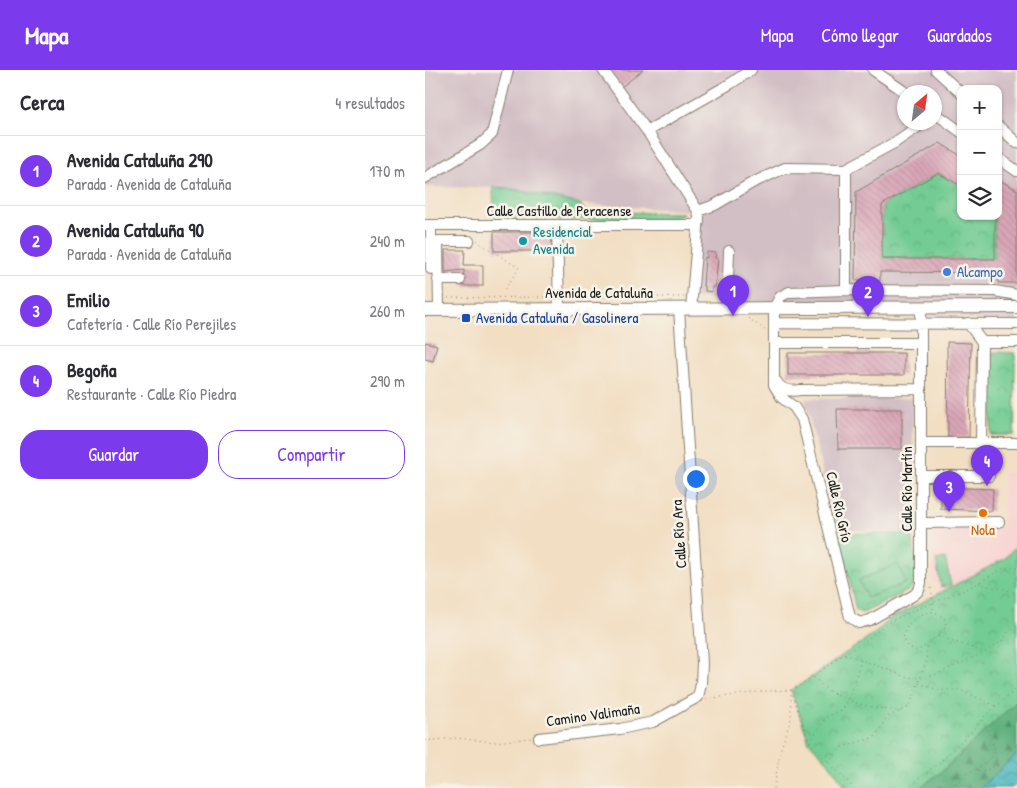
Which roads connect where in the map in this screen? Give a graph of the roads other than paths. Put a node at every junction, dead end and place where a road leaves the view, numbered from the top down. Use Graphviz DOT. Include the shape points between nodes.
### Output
graph roads {
  1 [pos="508,70"];
  2 [pos="603,70"];
  3 [pos="751,70"];
  4 [pos="873,70"];
  5 [pos="936,70"];
  6 [pos="897,86"];
  7 [pos="957,88"];
  8 [pos="942,120"];
  9 [pos="647,130"];
  10 [pos="913,130"];
  11 [pos="958,130"];
  12 [pos="1002,130"];
  13 [pos="1017,143"];
  14 [pos="1002,161"];
  15 [pos="846,169"];
  16 [pos="1017,171"];
  17 [pos="425,178"];
  18 [pos="698,210"];
  19 [pos="428,225"];
  20 [pos="697,225"];
  21 [pos="557,226"];
  22 [pos="473,240"];
  23 [pos="729,251"];
  24 [pos="438,280"];
  25 [pos="460,280"];
  26 [pos="846,290"];
  27 [pos="1017,294"];
  28 [pos="688,305"];
  29 [pos="435,307"];
  30 [pos="1017,307"];
  31 [pos="774,308"];
  32 [pos="921,308"];
  33 [pos="727,309"];
  34 [pos="559,310"];
  35 [pos="774,323"];
  36 [pos="921,324"];
  37 [pos="968,324"];
  38 [pos="1017,324"];
  39 [pos="982,342"];
  40 [pos="1017,342"];
  41 [pos="774,343"];
  42 [pos="921,344"];
  43 [pos="774,378"];
  44 [pos="920,389"];
  45 [pos="796,391"];
  46 [pos="792,406"];
  47 [pos="921,443"];
  48 [pos="981,443"];
  49 [pos="1017,444"];
  50 [pos="922,476"];
  51 [pos="989,476"];
  52 [pos="999,522"];
  53 [pos="922,523"];
  54 [pos="850,617"];
  55 [pos="698,697"];
  56 [pos="539,738"];
  1 -- 17 [label="street" via="492,134 480,145"];
  2 -- 9 [label="street"];
  3 -- 9 [label="street"];
  4 -- 6 [label="street"];
  5 -- 7 [label="street"];
  8 -- 11 [label="street"];
  9 -- 18 [label="street"];
  10 -- 15 [label="street"];
  12 -- 13 [label="street"];
  14 -- 16 [label="street"];
  15 -- 18 [label="street" via="785,168 715,205"];
  15 -- 26 [label="street"];
  18 -- 20 [label="street, Calle Río Ara"];
  19 -- 21 [label="street, Calle Castillo de Peracense"];
  19 -- 29 [label="street"];
  20 -- 21 [label="street, Calle Castillo de Peracense"];
  20 -- 28 [label="street, Calle Río Ara"];
  21 -- 34 [label="street"];
  22 -- 24 [label="street" via="438,241"];
  23 -- 33 [label="street"];
  24 -- 25 [label="street"];
  24 -- 29 [label="street"];
  26 -- 27 [label="street"];
  26 -- 31 [label="street" via="789,292 780,297"];
  28 -- 33 [label="main road, Avenida de Cataluña"];
  28 -- 34 [label="main road, Avenida de Cataluña"];
  28 -- 55 [label="street, Calle Río Ara" via="703,663"];
  29 -- 34 [label="main road, Avenida de Cataluña"];
  30 -- 32 [label="main road, Avenida de Cataluña"];
  31 -- 32 [label="main road, Avenida de Cataluña"];
  31 -- 33 [label="main road, Avenida de Cataluña"];
  31 -- 35 [label="street, Calle Río Grío"];
  32 -- 36 [label="street, Calle Río Martín"];
  35 -- 36 [label="street"];
  35 -- 41 [label="street, Calle Río Grío"];
  36 -- 37 [label="street"];
  36 -- 42 [label="street, Calle Río Martín"];
  37 -- 38 [label="street"];
  37 -- 39 [label="street"];
  39 -- 40 [label="street"];
  39 -- 48 [label="street"];
  41 -- 42 [label="street"];
  41 -- 43 [label="street, Calle Río Grío"];
  42 -- 44 [label="street, Calle Río Martín"];
  43 -- 45 [label="street" via="781,388"];
  43 -- 46 [label="street, Calle Río Grío" via="775,388"];
  44 -- 45 [label="street"];
  44 -- 47 [label="street, Calle Río Martín"];
  45 -- 46 [label="street"];
  46 -- 54 [label="street, Calle Río Grío" via="804,424"];
  47 -- 48 [label="street"];
  47 -- 50 [label="street, Calle Río Martín"];
  48 -- 49 [label="street"];
  50 -- 51 [label="street"];
  50 -- 53 [label="street, Calle Río Martín"];
  52 -- 53 [label="street"];
  53 -- 54 [label="street, Calle Río Martín" via="919,590 870,620 859,623"];
  55 -- 56 [label="street, Camino Valimaña" via="653,722"];
}
